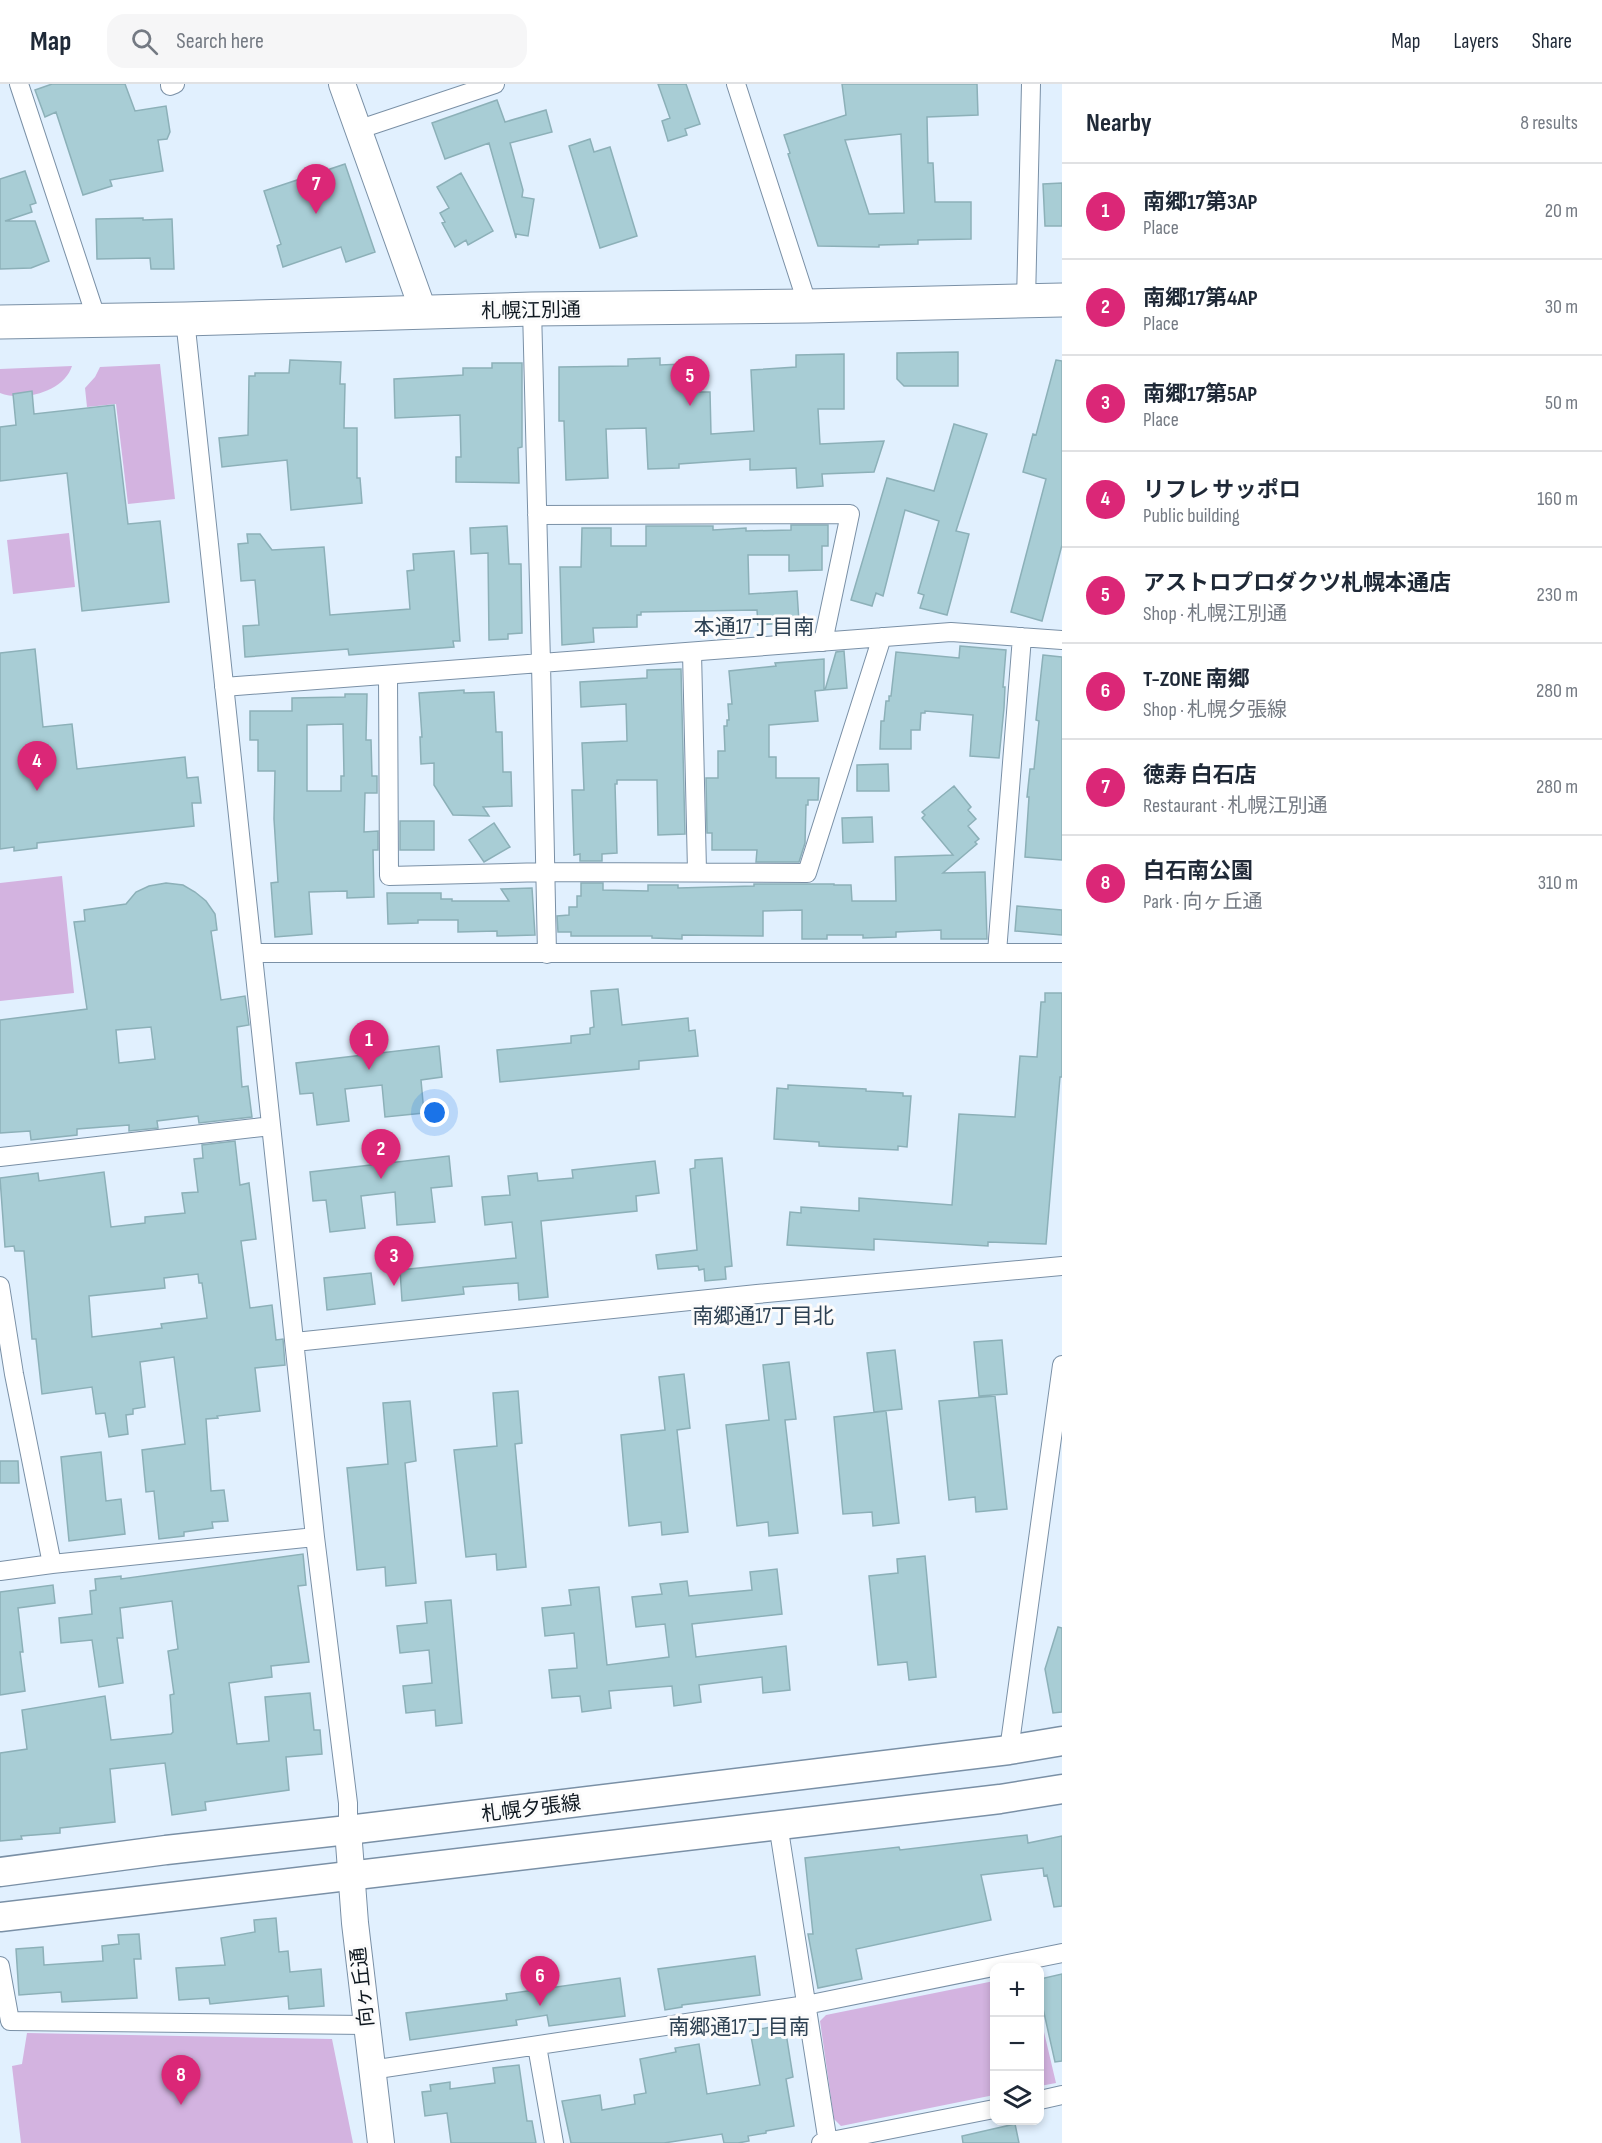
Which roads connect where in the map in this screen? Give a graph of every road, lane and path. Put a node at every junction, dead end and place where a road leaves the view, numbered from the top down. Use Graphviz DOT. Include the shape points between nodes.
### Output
graph roads {
  1 [pos="19,84"];
  2 [pos="170,84"];
  3 [pos="175,84"];
  4 [pos="342,84"];
  5 [pos="495,84"];
  6 [pos="736,84"];
  7 [pos="1031,84"];
  8 [pos="357,130"];
  9 [pos="1062,300"];
  10 [pos="1026,301"];
  11 [pos="808,306"];
  12 [pos="532,309"];
  13 [pos="424,313"];
  14 [pos="185,319"];
  15 [pos="97,320"];
  16 [pos="0,322"];
  17 [pos="537,515"];
  18 [pos="882,637"];
  19 [pos="1022,637"];
  20 [pos="1062,640"];
  21 [pos="823,642"];
  22 [pos="692,652"];
  23 [pos="541,663"];
  24 [pos="388,675"];
  25 [pos="224,687"];
  26 [pos="697,871"];
  27 [pos="546,872"];
  28 [pos="997,952"];
  29 [pos="1062,952"];
  30 [pos="253,953"];
  31 [pos="547,954"];
  32 [pos="271,1126"];
  33 [pos="0,1157"];
  34 [pos="1062,1266"];
  35 [pos="0,1286"];
  36 [pos="296,1342"];
  37 [pos="1062,1365"];
  38 [pos="7,1374"];
  39 [pos="315,1537"];
  40 [pos="52,1564"];
  41 [pos="0,1571"];
  42 [pos="1062,1741"];
  43 [pos="1009,1750"];
  44 [pos="1062,1789"];
  45 [pos="778,1824"];
  46 [pos="348,1830"];
  47 [pos="0,1872"];
  48 [pos="351,1875"];
  49 [pos="0,1917"];
  50 [pos="1062,1953"];
  51 [pos="0,1966"];
  52 [pos="806,2005"];
  53 [pos="366,2025"];
  54 [pos="537,2046"];
  55 [pos="370,2070"];
  56 [pos="1062,2095"];
  57 [pos="1044,2099"];
  58 [pos="990,2110"];
  59 [pos="381,2143"];
  60 [pos="554,2143"];
  61 [pos="825,2143"];
  1 -- 15 [label="street"];
  2 -- 3 [label="street"];
  4 -- 8 [label="street"];
  5 -- 8 [label="street"];
  6 -- 11 [label="street"];
  7 -- 10 [label="street"];
  8 -- 13 [label="street"];
  9 -- 10 [label="highway, 札幌江別通"];
  10 -- 11 [label="highway, 札幌江別通"];
  11 -- 12 [label="highway, 札幌江別通"];
  12 -- 13 [label="highway, 札幌江別通"];
  12 -- 17 [label="street"];
  13 -- 14 [label="highway, 札幌江別通"];
  14 -- 15 [label="highway, 札幌江別通"];
  14 -- 25 [label="street"];
  15 -- 16 [label="highway, 札幌江別通"];
  17 -- 21 [label="street" via="850,514"];
  17 -- 23 [label="street"];
  18 -- 19 [label="street" via="951,632"];
  18 -- 21 [label="street"];
  18 -- 26 [label="street" via="807,873"];
  19 -- 20 [label="street"];
  19 -- 28 [label="street"];
  21 -- 22 [label="street"];
  22 -- 23 [label="street"];
  22 -- 26 [label="street"];
  23 -- 24 [label="street"];
  23 -- 27 [label="street"];
  24 -- 25 [label="street"];
  24 -- 27 [label="street" via="389,876"];
  25 -- 30 [label="street"];
  26 -- 27 [label="street"];
  27 -- 31 [label="street"];
  28 -- 29 [label="street"];
  28 -- 31 [label="street"];
  30 -- 31 [label="street"];
  30 -- 32 [label="street"];
  32 -- 33 [label="street"];
  32 -- 36 [label="street"];
  34 -- 36 [label="street"];
  35 -- 38 [label="street"];
  36 -- 39 [label="street"];
  37 -- 43 [label="street"];
  38 -- 40 [label="street"];
  39 -- 40 [label="street"];
  39 -- 46 [label="street" via="348,1803"];
  40 -- 41 [label="street"];
  42 -- 43 [label="main road, 札幌夕張線"];
  43 -- 46 [label="main road, 札幌夕張線"];
  44 -- 45 [label="main road"];
  45 -- 48 [label="main road"];
  45 -- 52 [label="street"];
  46 -- 47 [label="main road, 札幌夕張線"];
  46 -- 48 [label="street, 向ヶ丘通"];
  48 -- 49 [label="main road"];
  48 -- 53 [label="street, 向ヶ丘通"];
  50 -- 52 [label="street"];
  51 -- 53 [label="street" via="10,2021"];
  52 -- 54 [label="street"];
  52 -- 61 [label="street"];
  53 -- 55 [label="street, 向ヶ丘通"];
  54 -- 55 [label="street"];
  54 -- 60 [label="street"];
  55 -- 59 [label="street, 向ヶ丘通"];
  56 -- 57 [label="street"];
  58 -- 61 [label="street"];
}
